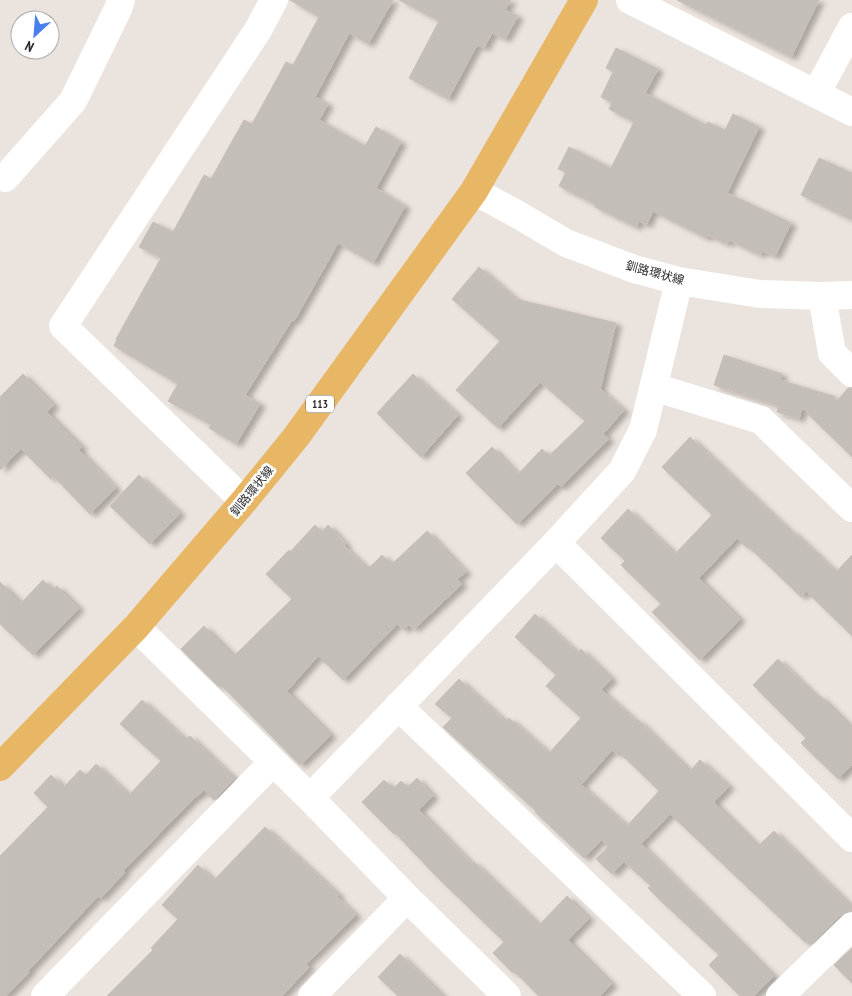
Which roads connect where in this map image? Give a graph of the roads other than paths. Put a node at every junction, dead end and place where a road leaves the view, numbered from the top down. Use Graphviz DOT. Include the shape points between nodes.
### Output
graph roads {
  1 [pos="121,0"];
  2 [pos="274,0"];
  3 [pos="584,0"];
  4 [pos="630,0"];
  5 [pos="852,27"];
  6 [pos="816,94"];
  7 [pos="852,112"];
  8 [pos="5,178"];
  9 [pos="474,191"];
  10 [pos="679,281"];
  11 [pos="852,295"];
  12 [pos="822,296"];
  13 [pos="852,372"];
  14 [pos="654,387"];
  15 [pos="244,500"];
  16 [pos="852,508"];
  17 [pos="556,543"];
  18 [pos="136,627"];
  19 [pos="398,706"];
  20 [pos="273,762"];
  21 [pos="0,767"];
  22 [pos="310,798"];
  23 [pos="852,838"];
  24 [pos="407,898"];
  25 [pos="852,926"];
  26 [pos="46,996"];
  27 [pos="312,996"];
  28 [pos="507,996"];
  29 [pos="702,996"];
  30 [pos="780,996"];
  1 -- 8 [label="street" via="73,101"];
  2 -- 15 [label="street" via="258,30 63,326"];
  3 -- 9 [label="main road, 釧路環状線 / 113"];
  4 -- 6 [label="street"];
  5 -- 6 [label="street"];
  6 -- 7 [label="street"];
  9 -- 10 [label="street, 釧路環状線" via="566,243 634,270"];
  9 -- 15 [label="main road, 釧路環状線 / 113" via="296,437"];
  10 -- 12 [label="street, 釧路環状線" via="760,294"];
  10 -- 14 [label="street"];
  11 -- 12 [label="street, 釧路環状線"];
  12 -- 13 [label="street" via="832,353"];
  14 -- 16 [label="street" via="761,420"];
  14 -- 17 [label="street" via="643,430 622,471"];
  15 -- 18 [label="main road, 釧路環状線 / 113"];
  17 -- 19 [label="street"];
  17 -- 23 [label="street"];
  18 -- 20 [label="street"];
  18 -- 21 [label="main road, 釧路環状線 / 113"];
  19 -- 22 [label="street"];
  19 -- 29 [label="street"];
  20 -- 22 [label="street"];
  20 -- 26 [label="street"];
  22 -- 24 [label="street"];
  24 -- 27 [label="street"];
  24 -- 28 [label="street"];
  25 -- 30 [label="street"];
}
